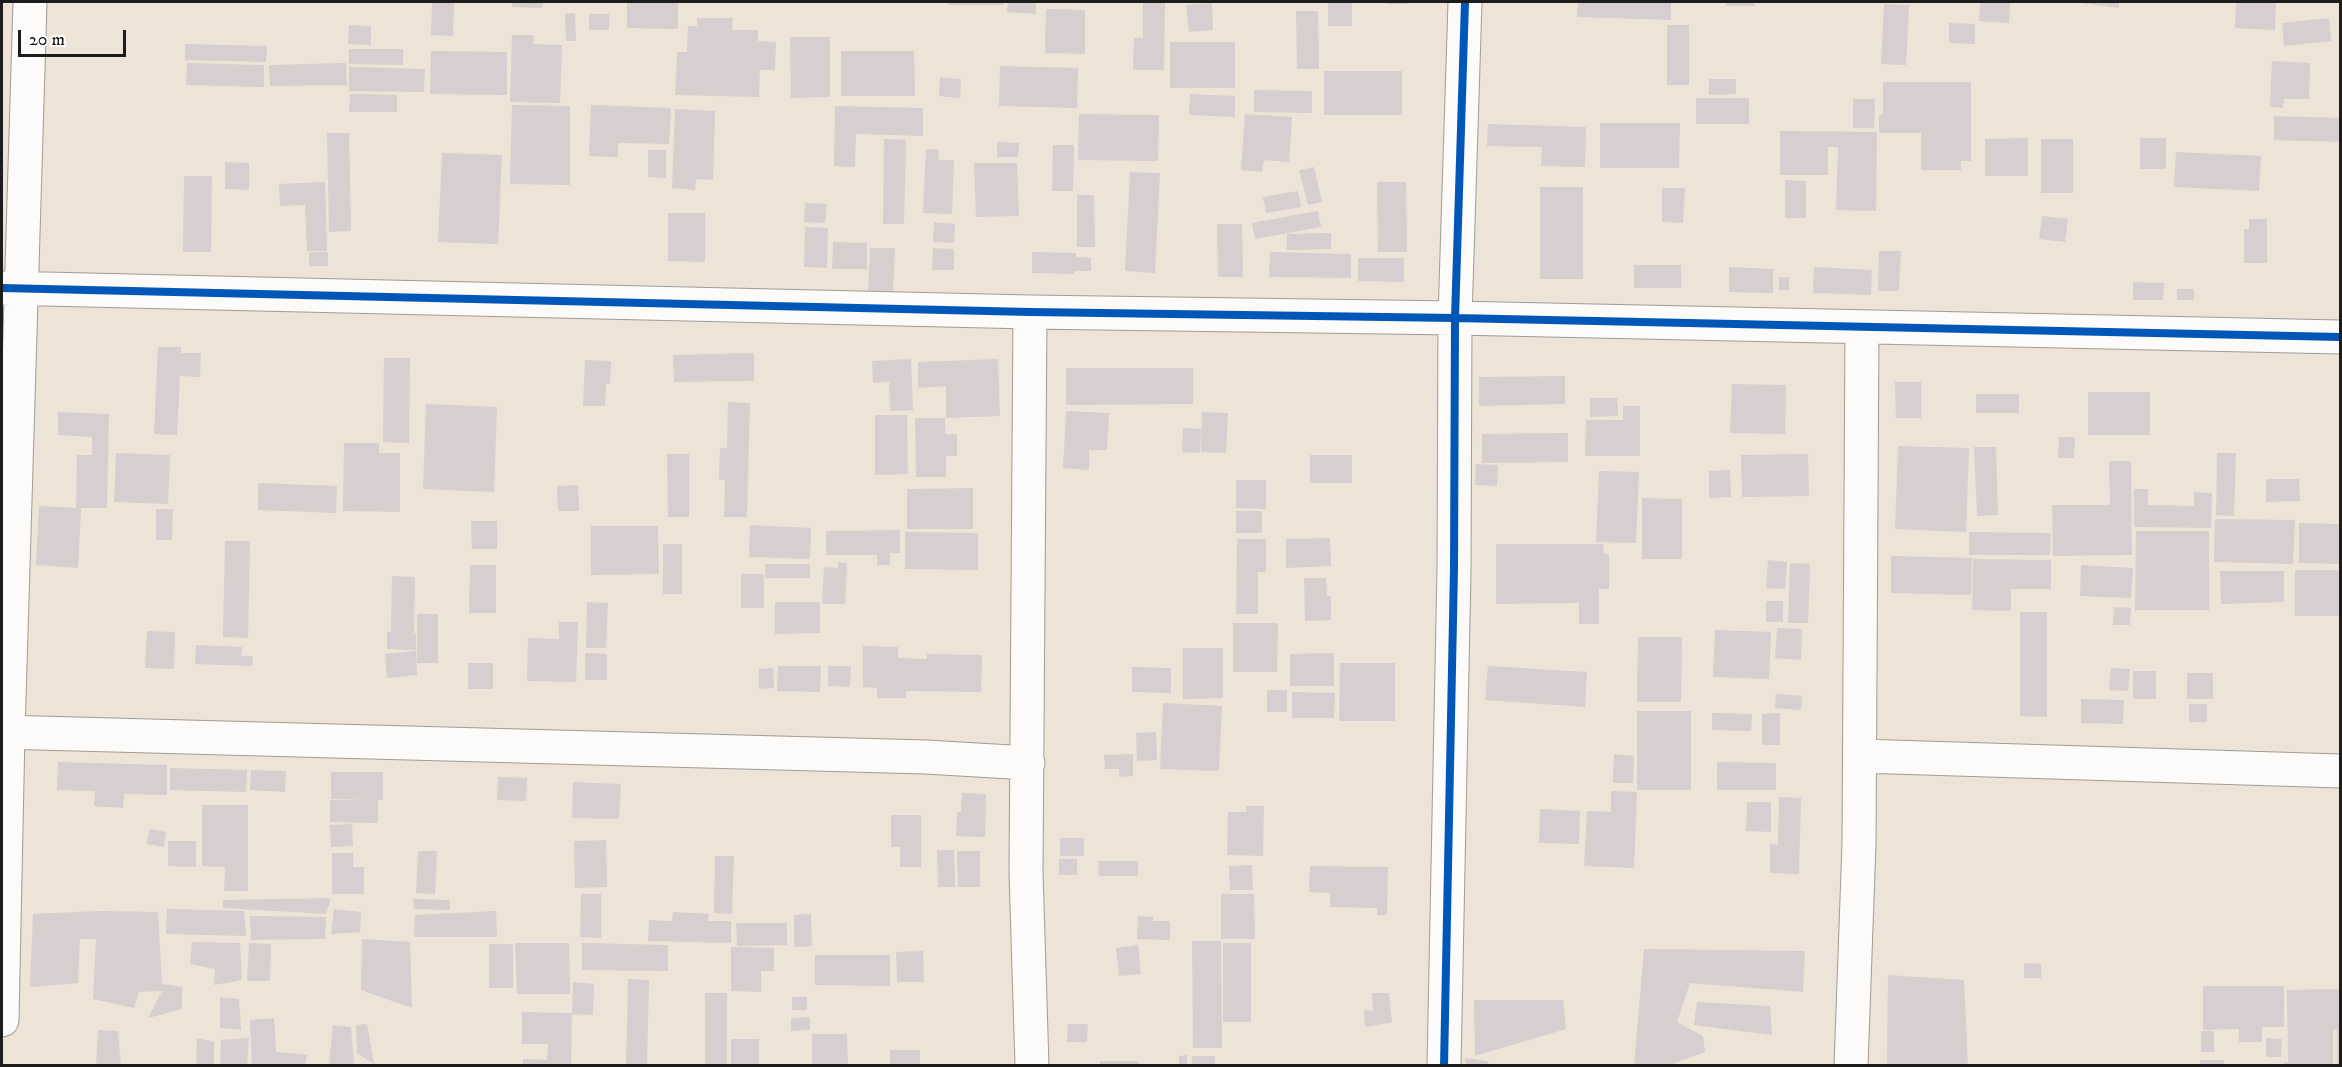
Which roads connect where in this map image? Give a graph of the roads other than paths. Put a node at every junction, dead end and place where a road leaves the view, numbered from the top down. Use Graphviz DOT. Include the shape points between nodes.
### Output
graph roads {
  1 [pos="30,2"];
  2 [pos="1465,2"];
  3 [pos="11,288"];
  4 [pos="1030,312"];
  5 [pos="1455,318"];
  6 [pos="1862,328"];
  7 [pos="2340,337"];
  8 [pos="5,732"];
  9 [pos="1860,756"];
  10 [pos="1028,763"];
  11 [pos="2340,771"];
  12 [pos="2,1020"];
  13 [pos="1032,1065"];
  14 [pos="1444,1065"];
  15 [pos="1851,1065"];
  1 -- 3 [label="street"];
  2 -- 5 [label="street"];
  3 -- 4 [label="street"];
  3 -- 8 [label="street"];
  4 -- 5 [label="street"];
  4 -- 10 [label="street"];
  5 -- 6 [label="street"];
  5 -- 14 [label="street"];
  6 -- 7 [label="street"];
  6 -- 9 [label="street"];
  8 -- 10 [label="street"];
  8 -- 12 [label="street"];
  9 -- 11 [label="street"];
  9 -- 15 [label="street"];
  10 -- 13 [label="street" via="1026,872"];
}
